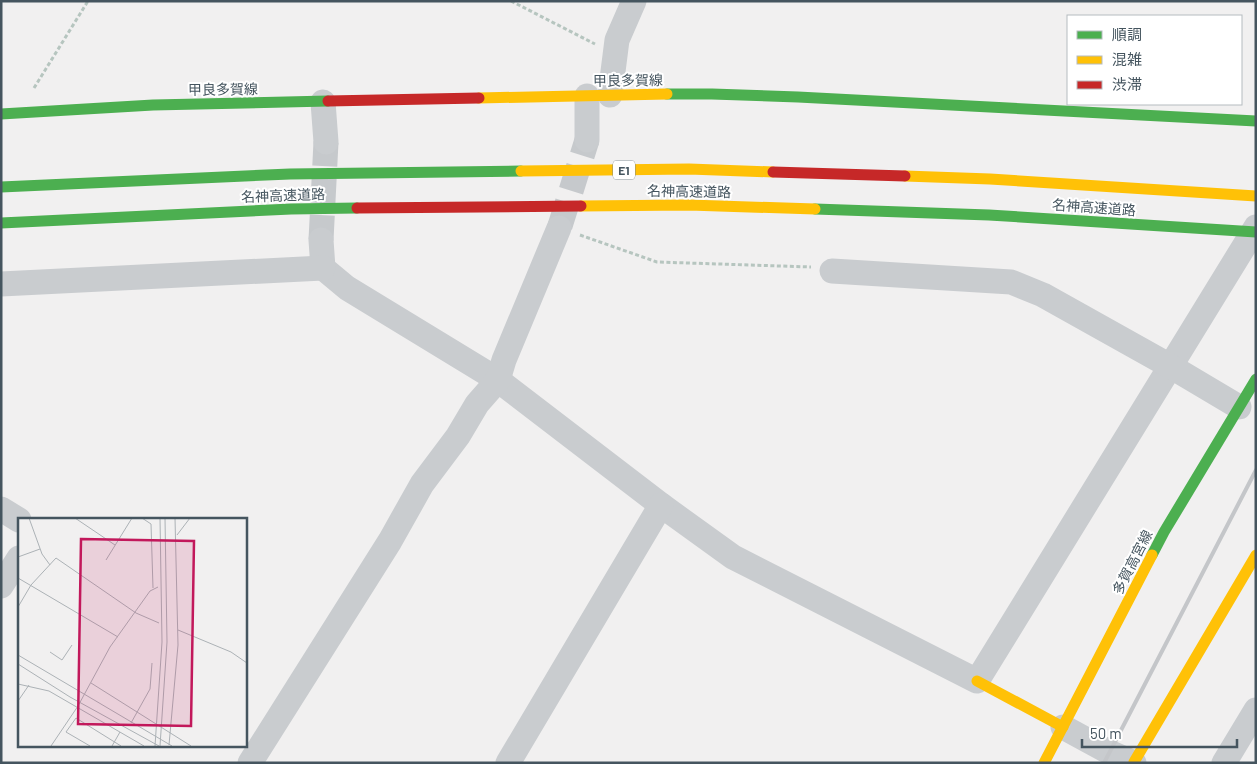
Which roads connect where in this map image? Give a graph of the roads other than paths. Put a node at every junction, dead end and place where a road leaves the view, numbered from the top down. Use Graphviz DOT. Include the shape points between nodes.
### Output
graph roads {
  1 [pos="634,1"];
  2 [pos="598,95"];
  3 [pos="322,102"];
  4 [pos="1,114"];
  5 [pos="1256,121"];
  6 [pos="587,140"];
  7 [pos="326,142"];
  8 [pos="1,187"];
  9 [pos="1251,195"];
  10 [pos="1,223"];
  11 [pos="1256,227"];
  12 [pos="558,231"];
  13 [pos="1256,232"];
  14 [pos="322,240"];
  15 [pos="323,268"];
  16 [pos="832,271"];
  17 [pos="1,284"];
  18 [pos="1170,366"];
  19 [pos="1256,379"];
  20 [pos="498,380"];
  21 [pos="1239,407"];
  22 [pos="661,505"];
  23 [pos="1,509"];
  24 [pos="18,519"];
  25 [pos="1256,556"];
  26 [pos="18,560"];
  27 [pos="1,586"];
  28 [pos="977,681"];
  29 [pos="1256,710"];
  30 [pos="1063,727"];
  31 [pos="250,763"];
  32 [pos="508,763"];
  33 [pos="1044,763"];
  34 [pos="1134,763"];
  35 [pos="1224,763"];
  1 -- 2 [label="street"];
  2 -- 3 [label="main road, 甲良多賀線"];
  2 -- 5 [label="main road, 甲良多賀線" via="798,97"];
  2 -- 6 [label="street"];
  3 -- 4 [label="main road, 甲良多賀線" via="154,105"];
  3 -- 7 [label="street"];
  8 -- 9 [label="main road, 名神高速道路 / E1" via="290,174 689,169 990,179"];
  10 -- 13 [label="main road, 名神高速道路" via="291,209 689,205 990,215"];
  11 -- 18 [label="street"];
  12 -- 20 [label="street"];
  14 -- 15 [label="street"];
  15 -- 17 [label="street"];
  15 -- 20 [label="street" via="347,288"];
  16 -- 18 [label="street" via="1011,282 1043,295"];
  18 -- 21 [label="street"];
  18 -- 28 [label="street"];
  19 -- 21 [label="main road, 多賀高宮線"];
  20 -- 22 [label="street"];
  20 -- 31 [label="street" via="477,404 422,484 390,541"];
  21 -- 30 [label="main road, 多賀高宮線" via="1164,532"];
  22 -- 28 [label="street" via="733,557"];
  22 -- 32 [label="street"];
  23 -- 24 [label="street"];
  25 -- 34 [label="main road"];
  26 -- 27 [label="street"];
  28 -- 30 [label="main road"];
  29 -- 35 [label="street"];
  30 -- 33 [label="main road, 多賀高宮線"];
  30 -- 34 [label="street"];
}
